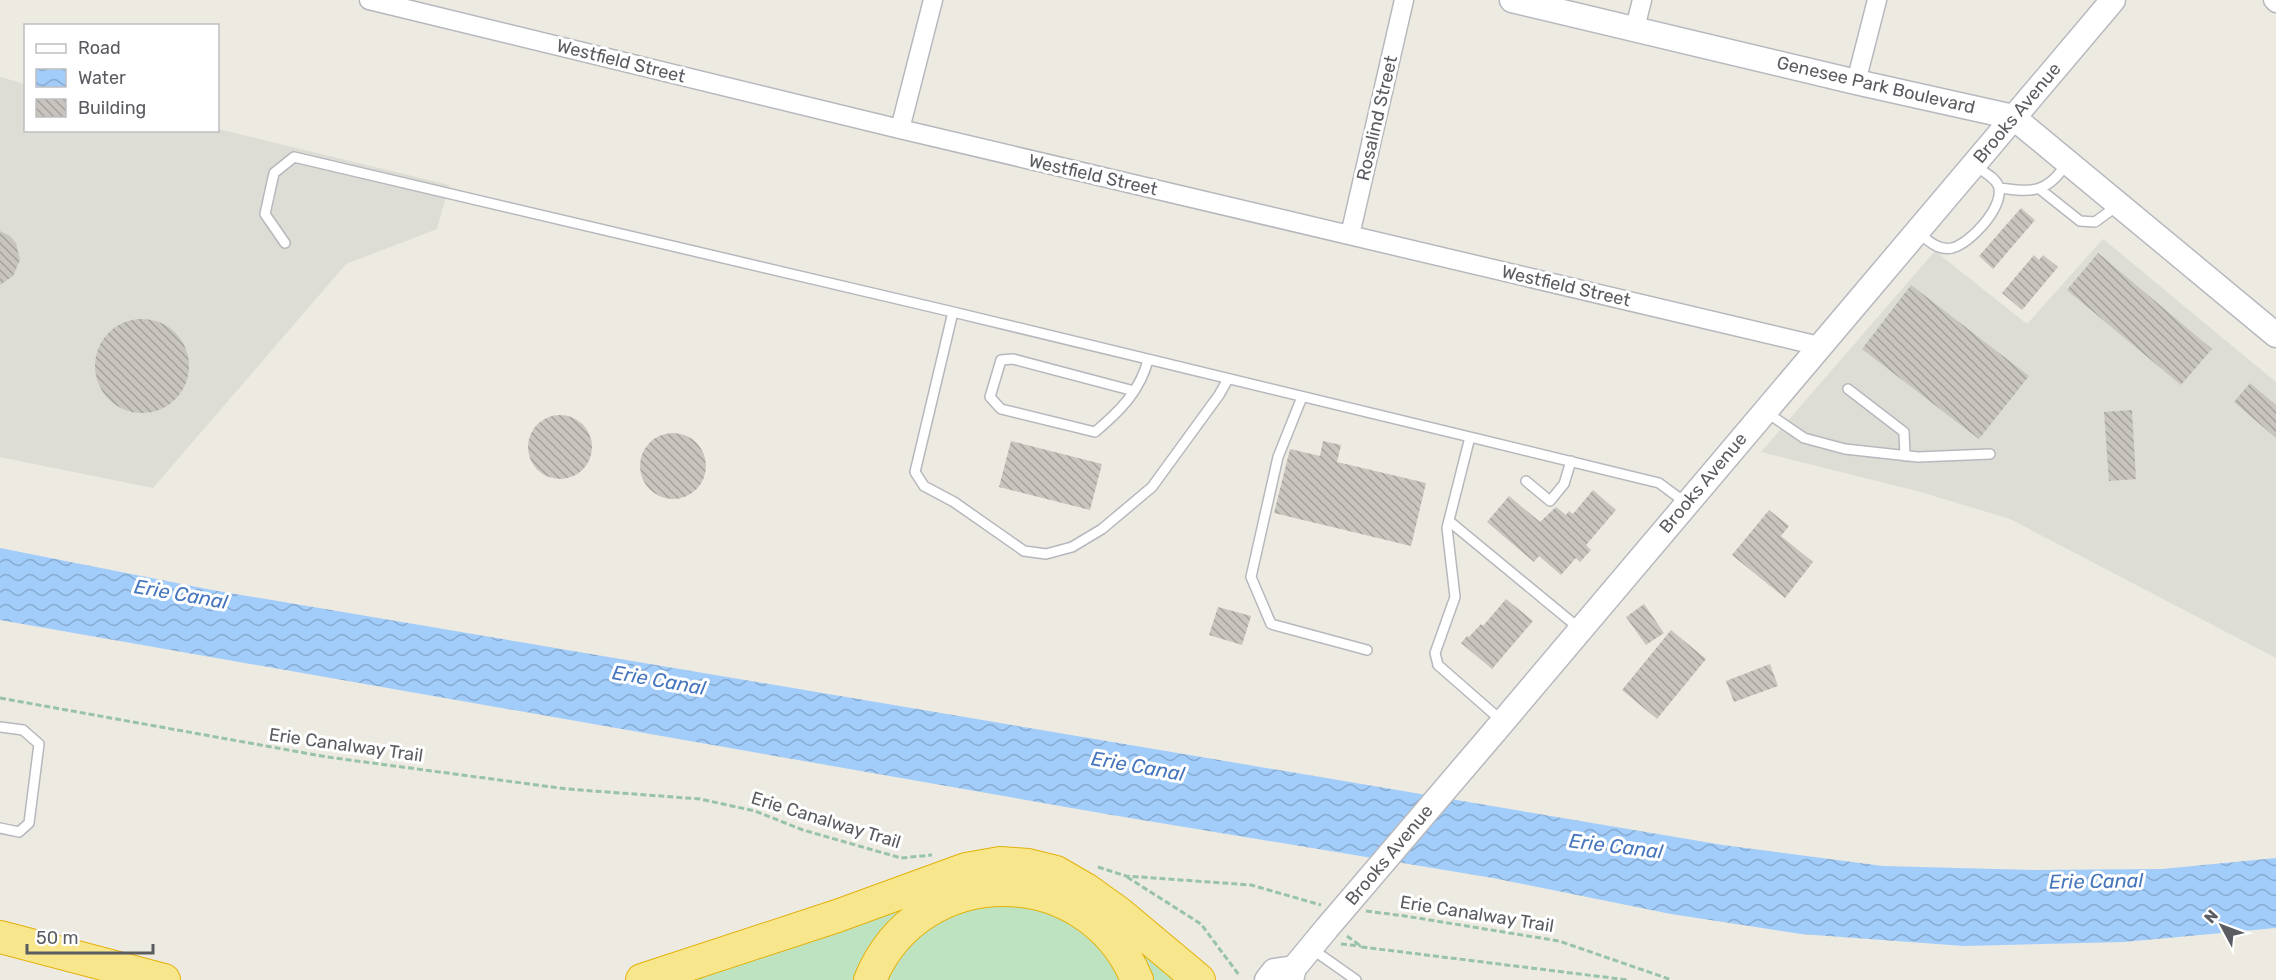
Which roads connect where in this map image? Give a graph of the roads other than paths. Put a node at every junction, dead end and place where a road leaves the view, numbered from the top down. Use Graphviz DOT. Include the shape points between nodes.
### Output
graph roads {
  1 [pos="369,0"];
  2 [pos="933,0"];
  3 [pos="1404,0"];
  4 [pos="1512,0"];
  5 [pos="1641,0"];
  6 [pos="1877,0"];
  7 [pos="2113,0"];
  8 [pos="1635,28"];
  9 [pos="1856,82"];
  10 [pos="2013,117"];
  11 [pos="900,129"];
  12 [pos="2068,162"];
  13 [pos="1973,164"];
  14 [pos="1999,188"];
  15 [pos="2041,189"];
  16 [pos="2119,204"];
  17 [pos="1916,231"];
  18 [pos="1350,235"];
  19 [pos="285,243"];
  20 [pos="953,312"];
  21 [pos="2276,335"];
  22 [pos="1819,346"];
  23 [pos="1148,360"];
  24 [pos="1228,379"];
  25 [pos="1848,389"];
  26 [pos="1134,391"];
  27 [pos="1302,397"];
  28 [pos="1764,410"];
  29 [pos="1470,437"];
  30 [pos="1990,454"];
  31 [pos="1905,456"];
  32 [pos="1571,461"];
  33 [pos="1526,481"];
  34 [pos="1686,503"];
  35 [pos="1449,521"];
  36 [pos="1580,629"];
  37 [pos="1367,650"];
  38 [pos="1498,726"];
  39 [pos="0,727"];
  40 [pos="0,828"];
  41 [pos="0,937"];
  42 [pos="1310,948"];
  43 [pos="1292,974"];
  44 [pos="164,980"];
  45 [pos="642,980"];
  46 [pos="870,980"];
  47 [pos="1137,980"];
  48 [pos="1199,980"];
  49 [pos="1267,980"];
  50 [pos="1356,980"];
  1 -- 11 [label="street, Westfield Street"];
  2 -- 11 [label="street"];
  3 -- 18 [label="street, Rosalind Street"];
  4 -- 8 [label="main road, Genesee Park Boulevard"];
  5 -- 8 [label="street"];
  6 -- 9 [label="street"];
  7 -- 10 [label="main road, Brooks Avenue"];
  8 -- 9 [label="main road, Genesee Park Boulevard"];
  9 -- 10 [label="main road, Genesee Park Boulevard"];
  10 -- 12 [label="main road, Genesee Park Boulevard"];
  10 -- 13 [label="main road, Brooks Avenue"];
  11 -- 18 [label="street, Westfield Street"];
  12 -- 15 [label="lane"];
  12 -- 16 [label="main road, Genesee Park Boulevard"];
  13 -- 14 [label="lane" via="1996,181"];
  13 -- 17 [label="main road, Brooks Avenue"];
  14 -- 15 [label="lane"];
  14 -- 17 [label="lane" via="1989,218 1971,239 1950,248 1934,245"];
  15 -- 16 [label="lane" via="2080,221 2096,222"];
  16 -- 21 [label="main road, Genesee Park Boulevard"];
  17 -- 22 [label="main road, Brooks Avenue"];
  18 -- 22 [label="street, Westfield Street"];
  19 -- 20 [label="lane" via="265,214 274,173 294,157"];
  20 -- 23 [label="lane"];
  20 -- 24 [label="lane" via="915,472 924,486 1024,551 1046,554 1072,547 1102,529 1152,488"];
  22 -- 28 [label="main road, Brooks Avenue"];
  23 -- 24 [label="lane"];
  23 -- 26 [label="lane"];
  24 -- 27 [label="lane"];
  25 -- 31 [label="lane" via="1904,432"];
  26 -- 26 [label="lane" via="1121,410 1095,432 1001,409 990,397 1000,360 1013,359"];
  27 -- 29 [label="lane"];
  27 -- 37 [label="lane" via="1278,457 1251,577 1271,624"];
  28 -- 31 [label="lane" via="1804,438 1845,449"];
  28 -- 34 [label="main road, Brooks Avenue"];
  29 -- 32 [label="lane"];
  29 -- 35 [label="lane"];
  30 -- 31 [label="lane"];
  32 -- 33 [label="lane" via="1564,484 1550,501"];
  32 -- 34 [label="lane" via="1659,483"];
  34 -- 36 [label="main road, Brooks Avenue"];
  35 -- 36 [label="lane"];
  35 -- 38 [label="lane" via="1455,597 1434,653 1438,665"];
  36 -- 38 [label="main road, Brooks Avenue"];
  38 -- 42 [label="main road, Brooks Avenue, bridge" via="1334,928"];
  39 -- 40 [label="lane" via="23,730 39,744 29,824 19,832"];
  41 -- 44 [label="highway"];
  42 -- 43 [label="main road, Brooks Avenue"];
  42 -- 50 [label="lane"];
  43 -- 49 [label="main road, Brooks Avenue" via="1274,971"];
  45 -- 48 [label="highway" via="966,869 1000,863 1056,872 1087,890"];
  46 -- 47 [label="highway" via="889,945 927,910 998,889 1042,894 1078,911 1117,945"];
}
